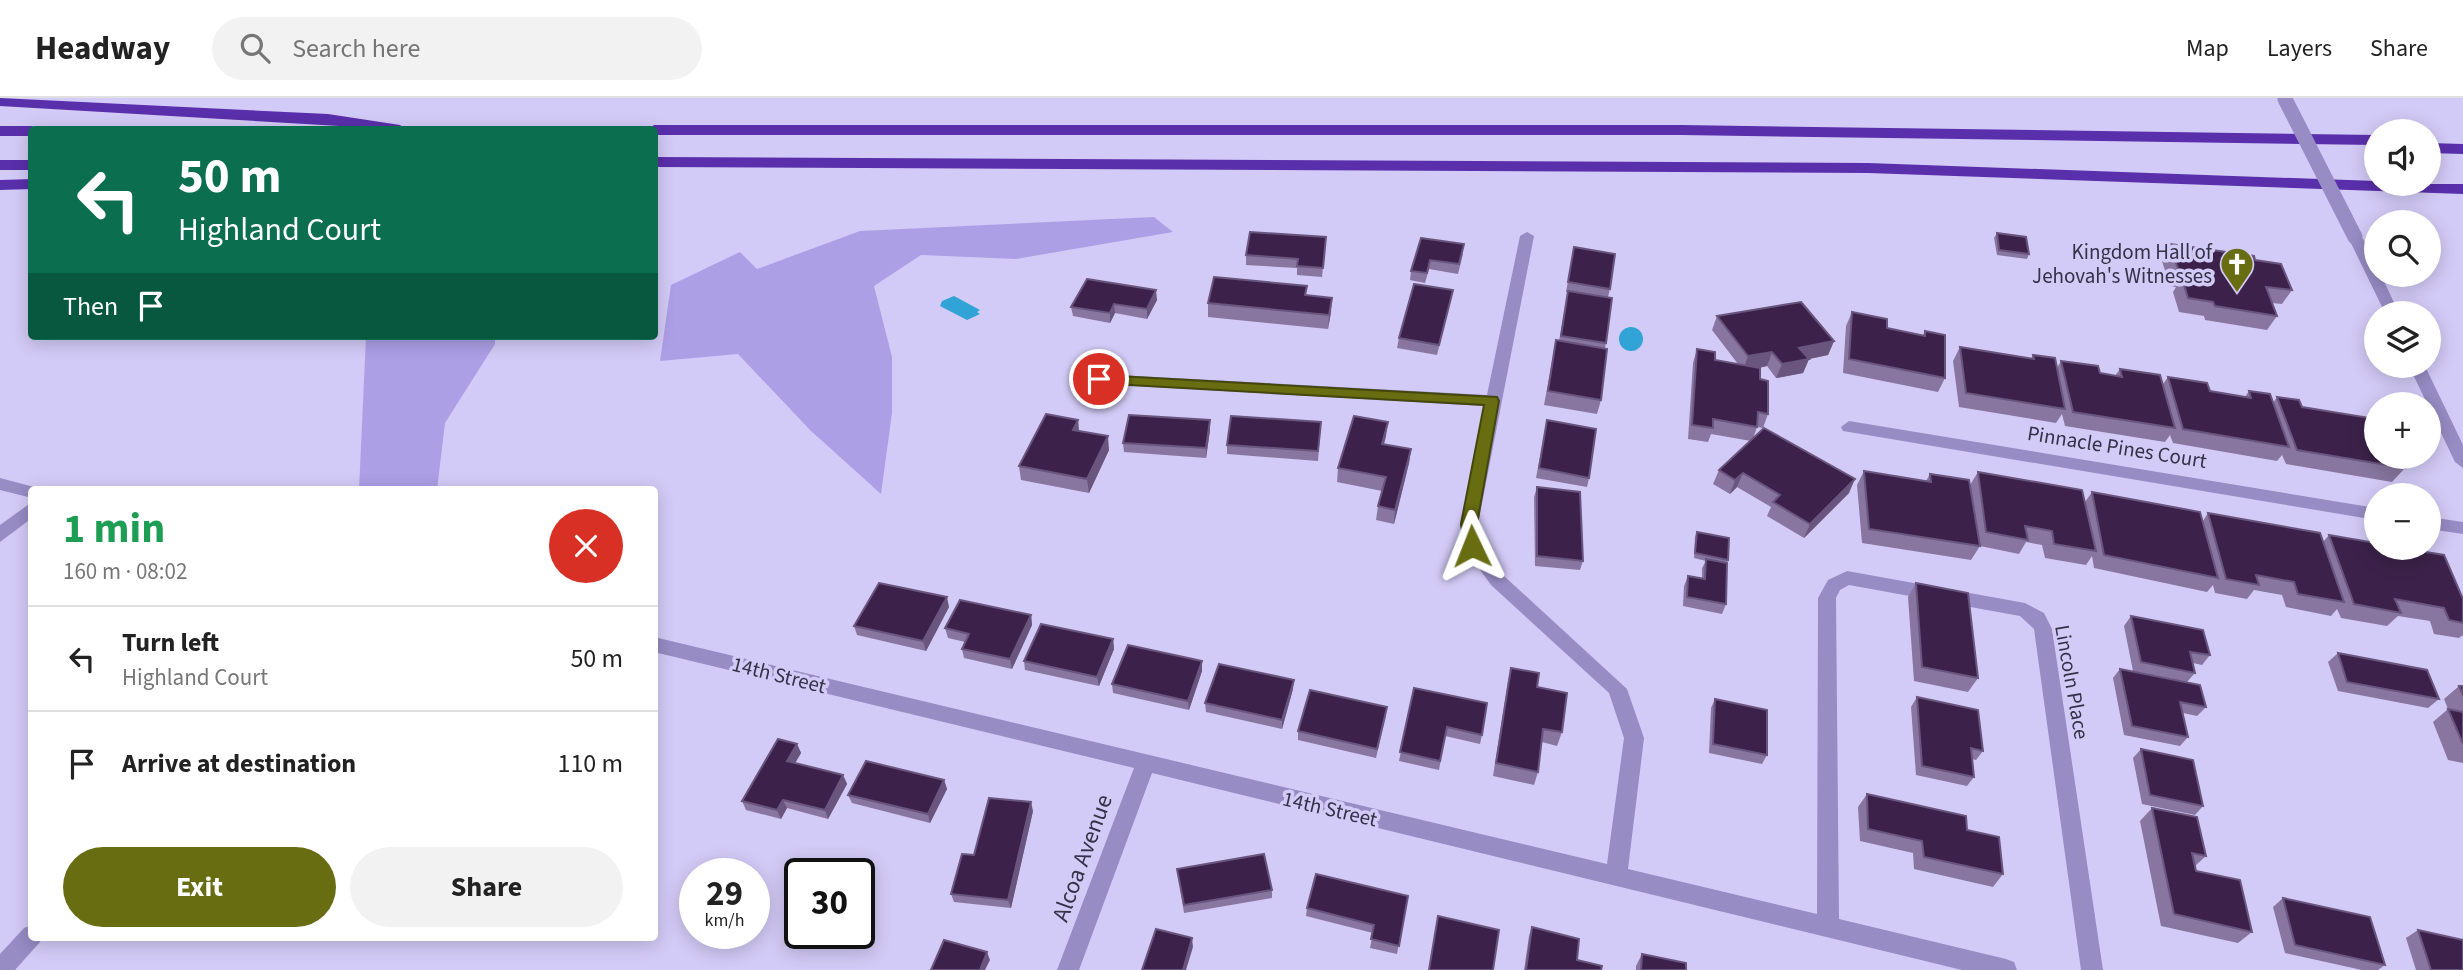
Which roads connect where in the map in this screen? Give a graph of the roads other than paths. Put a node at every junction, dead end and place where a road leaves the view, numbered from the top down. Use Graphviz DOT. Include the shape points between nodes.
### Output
graph roads {
  1 [pos="2285,99"];
  2 [pos="0,101"];
  3 [pos="374,126"];
  4 [pos="658,130"];
  5 [pos="0,131"];
  6 [pos="28,131"];
  7 [pos="2160,137"];
  8 [pos="2364,140"];
  9 [pos="2441,141"];
  10 [pos="2463,142"];
  11 [pos="2364,146"];
  12 [pos="2441,148"];
  13 [pos="2463,149"];
  14 [pos="658,162"];
  15 [pos="0,165"];
  16 [pos="28,165"];
  17 [pos="28,184"];
  18 [pos="0,185"];
  19 [pos="2463,191"];
  20 [pos="1527,236"];
  21 [pos="2386,301"];
  22 [pos="2423,378"];
  23 [pos="1099,379"];
  24 [pos="1492,401"];
  25 [pos="1849,427"];
  26 [pos="2463,462"];
  27 [pos="0,484"];
  28 [pos="28,491"];
  29 [pos="28,511"];
  30 [pos="2364,512"];
  31 [pos="2441,525"];
  32 [pos="2463,528"];
  33 [pos="0,535"];
  34 [pos="658,645"];
  35 [pos="1144,765"];
  36 [pos="1616,878"];
  37 [pos="1828,928"];
  38 [pos="28,939"];
  39 [pos="0,970"];
  40 [pos="1068,970"];
  41 [pos="2006,970"];
  42 [pos="2092,970"];
  1 -- 21 [label="street, bridge"];
  2 -- 3 [label="highway" via="328,119"];
  4 -- 7 [label="highway" via="1274,128"];
  5 -- 6 [label="highway"];
  7 -- 8 [label="highway"];
  7 -- 11 [label="highway"];
  9 -- 10 [label="highway"];
  12 -- 13 [label="highway"];
  14 -- 19 [label="highway" via="1868,168"];
  15 -- 16 [label="highway"];
  17 -- 18 [label="highway"];
  20 -- 24 [label="street"];
  22 -- 26 [label="street"];
  23 -- 24 [label="street"];
  24 -- 36 [label="street" via="1469,524 1472,546 1497,580 1617,689 1626,709 1634,738"];
  25 -- 30 [label="street, Pinnacle Pines Court"];
  27 -- 28 [label="street"];
  29 -- 33 [label="street"];
  31 -- 32 [label="street"];
  34 -- 35 [label="street, 14th Street"];
  35 -- 36 [label="street, 14th Street"];
  35 -- 40 [label="street, Alcoa Avenue"];
  36 -- 37 [label="street, 14th Street"];
  37 -- 41 [label="street, 14th Street"];
  37 -- 42 [label="street, Lincoln Place" via="1826,598 1834,585 1847,578 2025,610 2037,618 2043,629"];
  38 -- 39 [label="street"];
}
